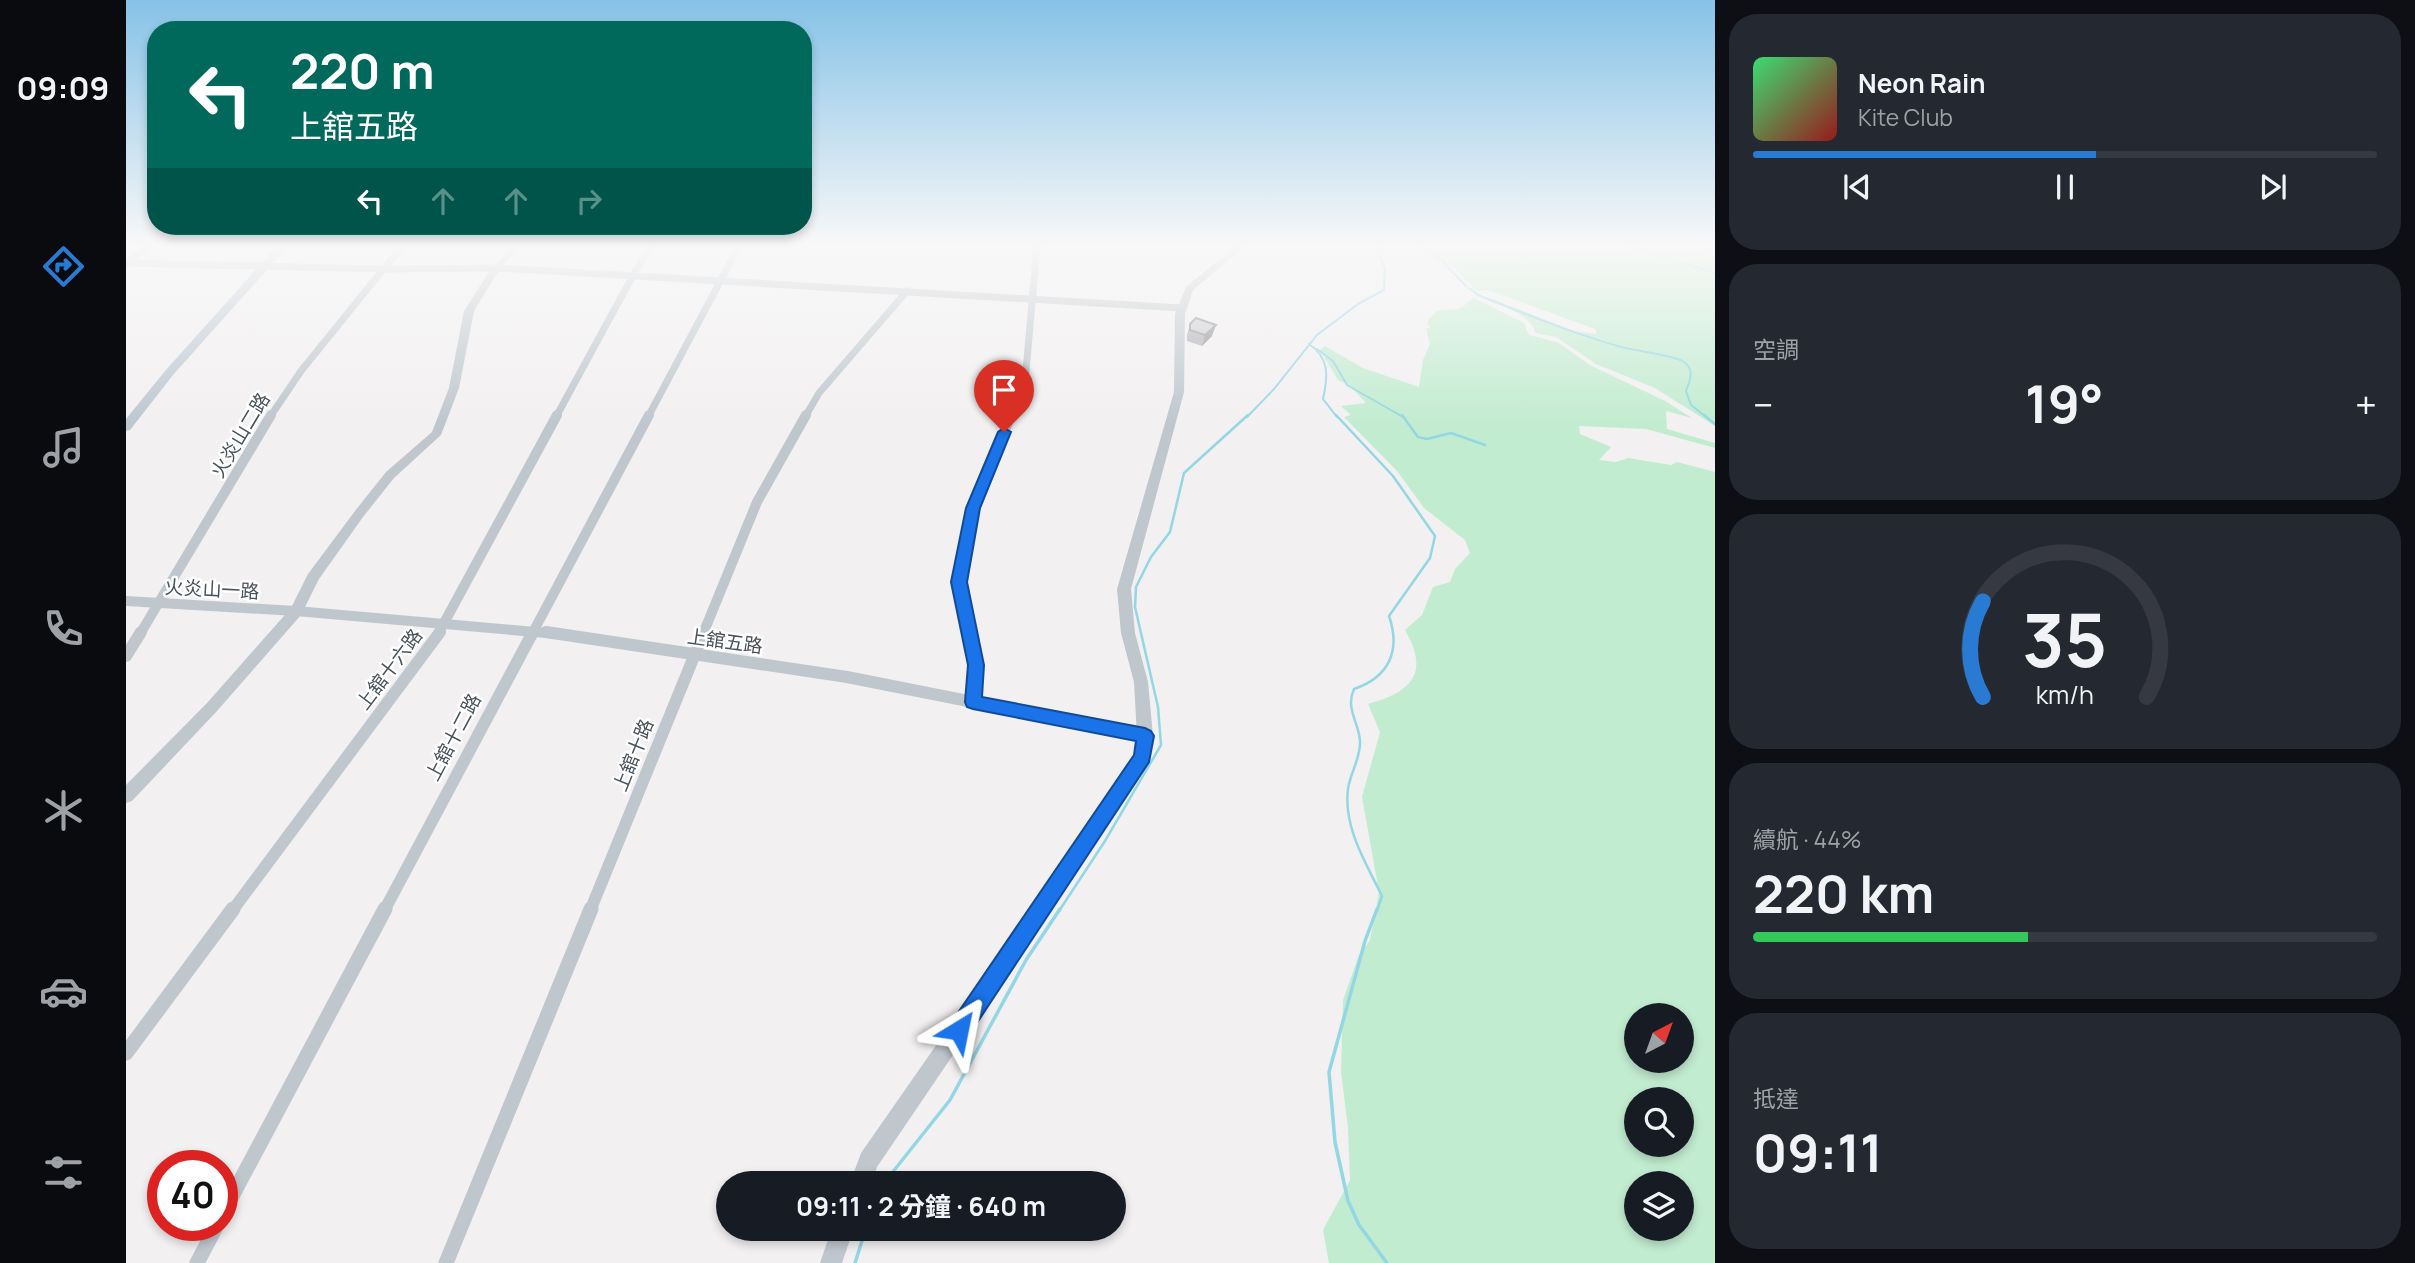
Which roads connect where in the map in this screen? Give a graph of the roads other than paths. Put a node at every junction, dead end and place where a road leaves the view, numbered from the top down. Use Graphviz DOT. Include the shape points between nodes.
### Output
graph roads {
  1 [pos="231,305"];
  2 [pos="355,305"];
  3 [pos="473,305"];
  4 [pos="617,305"];
  5 [pos="709,305"];
  6 [pos="895,305"];
  7 [pos="1033,305"];
  8 [pos="1125,305"];
  9 [pos="1182,305"];
  10 [pos="1181,308"];
  11 [pos="126,427"];
  12 [pos="126,601"];
  13 [pos="158,604"];
  14 [pos="296,611"];
  15 [pos="445,625"];
  16 [pos="533,630"];
  17 [pos="693,654"];
  18 [pos="126,656"];
  19 [pos="973,702"];
  20 [pos="1145,736"];
  21 [pos="126,796"];
  22 [pos="126,1053"];
  23 [pos="865,1171"];
  24 [pos="238,1185"];
  25 [pos="209,1241"];
  26 [pos="839,1241"];
  27 [pos="197,1263"];
  28 [pos="446,1263"];
  29 [pos="831,1263"];
  1 -- 11 [label="main road"];
  2 -- 13 [label="street, 火炎山二路" via="276,407"];
  3 -- 14 [label="street" via="441,427 390,475 359,514 313,577"];
  4 -- 15 [label="street, 上舘十六路"];
  5 -- 16 [label="street, 上舘十二路"];
  6 -- 17 [label="street, 上舘十路" via="819,393 757,502"];
  7 -- 19 [label="street" via="1025,382 973,508 959,582 976,665"];
  8 -- 10 [label="street"];
  9 -- 10 [label="street"];
  10 -- 20 [label="street" via="1179,392 1124,589 1128,633 1141,682"];
  12 -- 13 [label="street, 火炎山一路"];
  13 -- 14 [label="street, 火炎山一路"];
  13 -- 18 [label="street, 火炎山二路"];
  14 -- 15 [label="street, 上舘五路"];
  14 -- 21 [label="street"];
  15 -- 16 [label="street, 上舘五路"];
  15 -- 22 [label="street, 上舘十六路"];
  16 -- 17 [label="street, 上舘五路"];
  16 -- 24 [label="street, 上舘十二路"];
  17 -- 19 [label="street, 上舘五路"];
  17 -- 28 [label="street, 上舘十路"];
  19 -- 20 [label="street, 上舘五路"];
  20 -- 23 [label="street" via="1143,757"];
  25 -- 27 [label="street"];
  26 -- 29 [label="street"];
}
